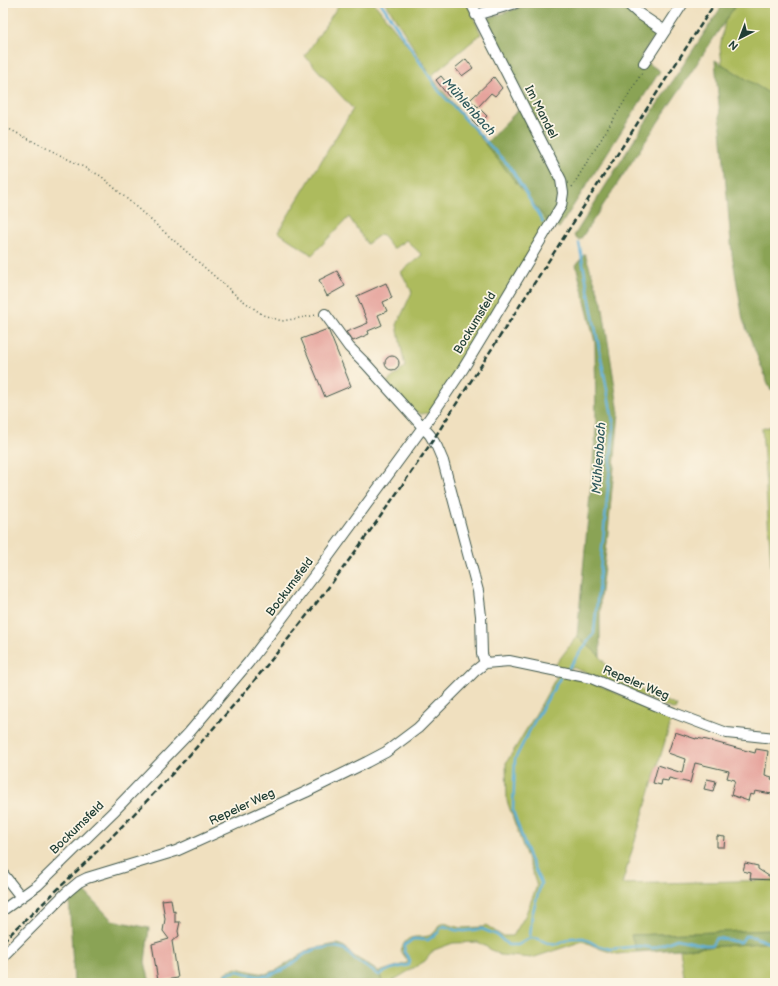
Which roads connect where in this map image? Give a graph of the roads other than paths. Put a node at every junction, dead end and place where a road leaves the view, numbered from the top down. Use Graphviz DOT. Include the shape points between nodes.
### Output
graph roads {
  1 [pos="471,3"];
  2 [pos="516,3"];
  3 [pos="627,3"];
  4 [pos="683,3"];
  5 [pos="501,5"];
  6 [pos="476,15"];
  7 [pos="665,31"];
  8 [pos="644,63"];
  9 [pos="543,234"];
  10 [pos="325,314"];
  11 [pos="423,426"];
  12 [pos="485,663"];
  13 [pos="775,738"];
  14 [pos="3,874"];
  15 [pos="21,897"];
  16 [pos="3,910"];
  17 [pos="3,956"];
  1 -- 6 [label="street, Im Mandel"];
  2 -- 5 [label="street"];
  3 -- 7 [label="street"];
  4 -- 7 [label="street"];
  5 -- 6 [label="street"];
  6 -- 9 [label="street, Im Mandel" via="561,180 561,206"];
  7 -- 8 [label="street"];
  9 -- 11 [label="street, Bockumsfeld" via="463,369"];
  10 -- 11 [label="street" via="349,347"];
  11 -- 12 [label="street" via="443,461 478,591 482,654"];
  11 -- 15 [label="street, Bockumsfeld" via="249,662 188,734 107,818 38,885"];
  12 -- 13 [label="street, Repeler Weg" via="509,661 591,678 727,733"];
  12 -- 17 [label="street, Repeler Weg" via="418,728 386,752 306,792 176,851 79,882"];
  14 -- 15 [label="street"];
  15 -- 16 [label="street, Bockumsfeld"];
}
